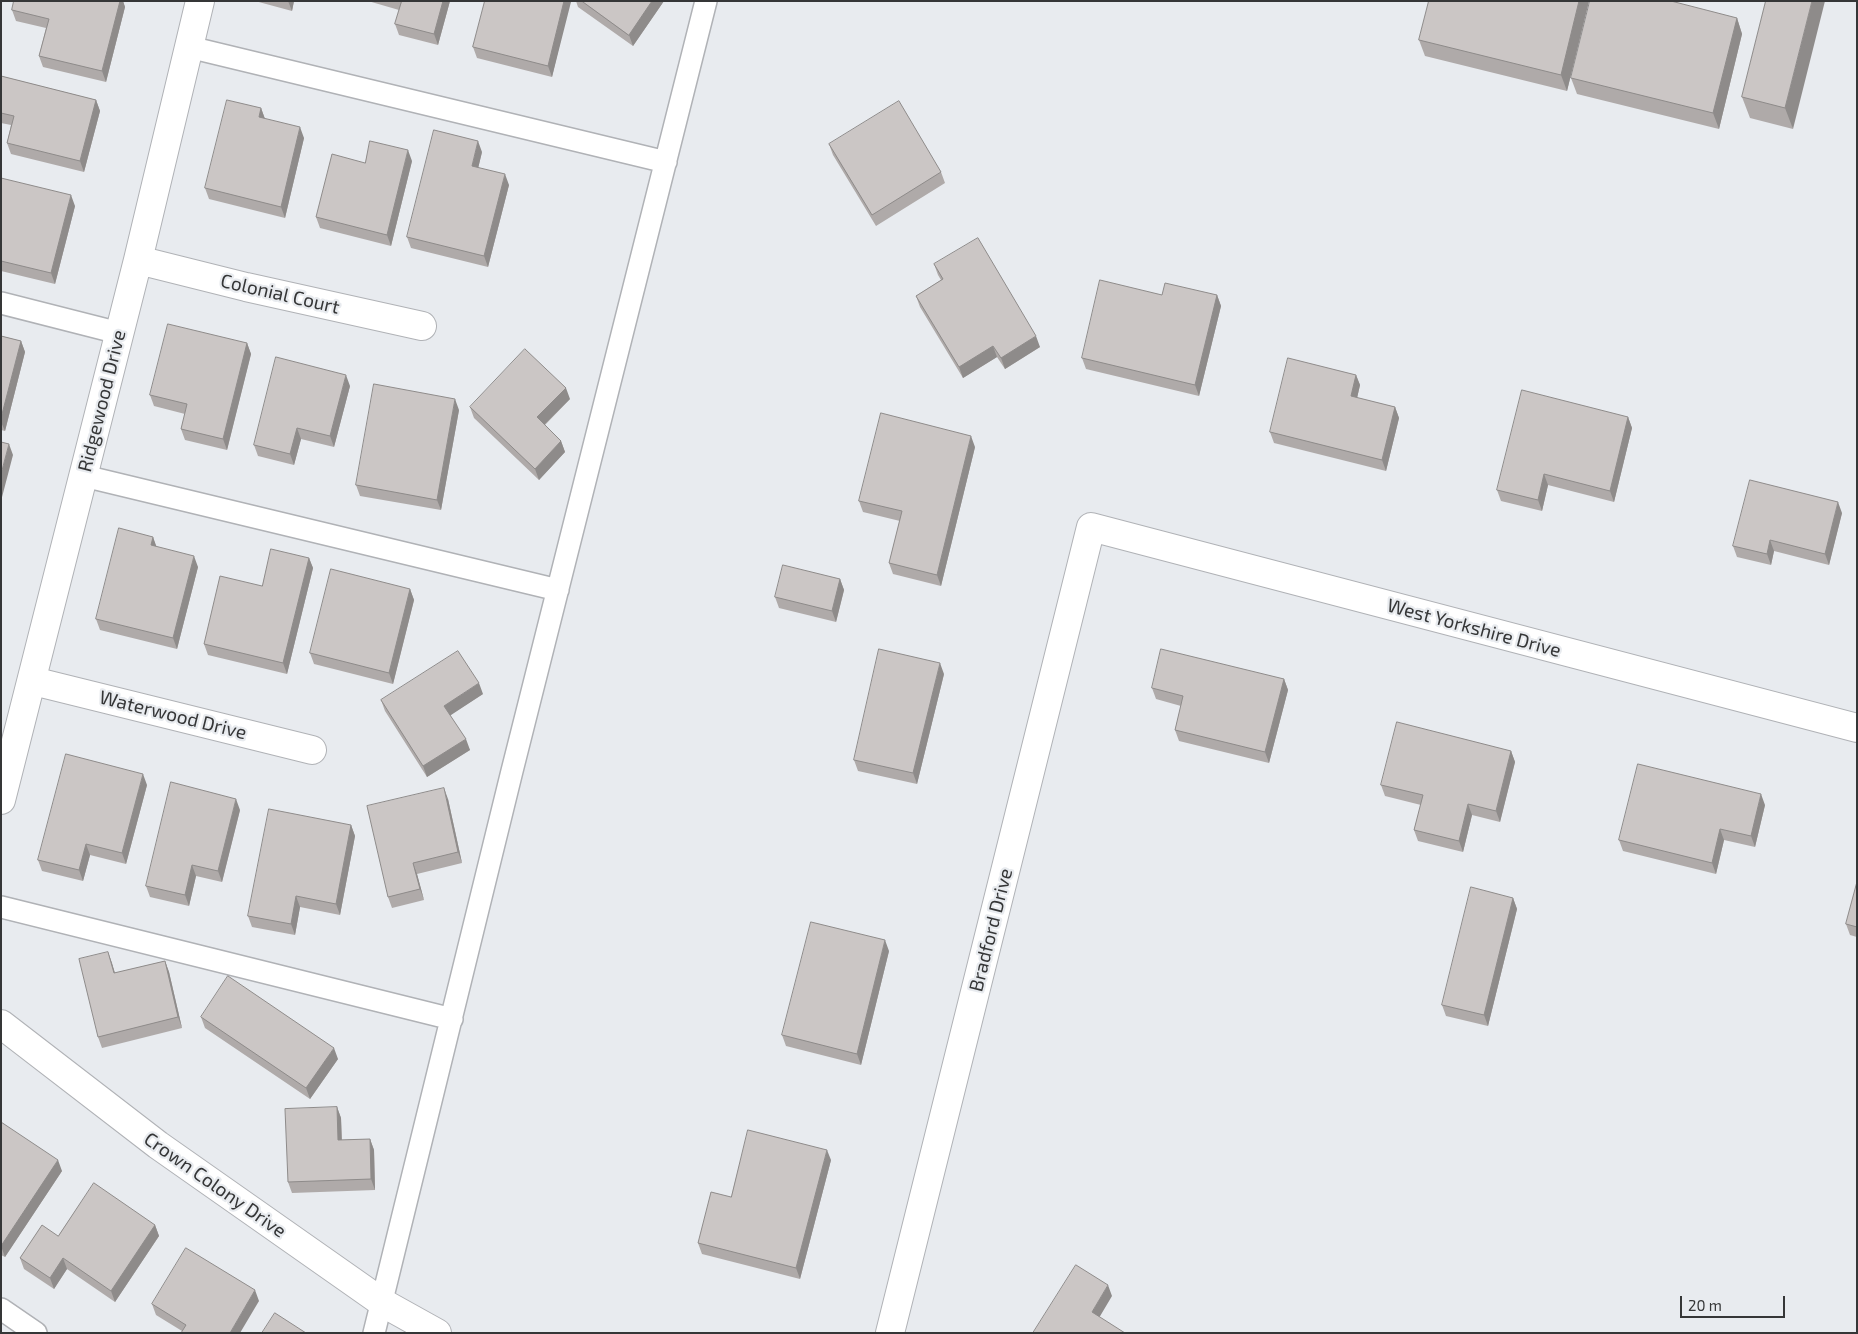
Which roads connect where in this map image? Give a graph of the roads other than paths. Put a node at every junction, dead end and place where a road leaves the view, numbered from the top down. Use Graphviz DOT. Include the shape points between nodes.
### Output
graph roads {
  1 [pos="200,1"];
  2 [pos="706,1"];
  3 [pos="189,46"];
  4 [pos="666,162"];
  5 [pos="138,260"];
  6 [pos="1,303"];
  7 [pos="422,326"];
  8 [pos="119,333"];
  9 [pos="84,476"];
  10 [pos="1091,527"];
  11 [pos="558,590"];
  12 [pos="33,681"];
  13 [pos="1857,728"];
  14 [pos="312,750"];
  15 [pos="1,800"];
  16 [pos="1,907"];
  17 [pos="452,1020"];
  18 [pos="1,1024"];
  19 [pos="382,1303"];
  20 [pos="1,1309"];
  21 [pos="36,1333"];
  22 [pos="374,1333"];
  23 [pos="437,1333"];
  24 [pos="890,1333"];
  1 -- 3 [label="street, Ridgewood Drive"];
  2 -- 4 [label="lane"];
  3 -- 4 [label="lane"];
  3 -- 5 [label="street, Ridgewood Drive"];
  4 -- 11 [label="lane"];
  5 -- 7 [label="street, Colonial Court"];
  5 -- 8 [label="street, Ridgewood Drive"];
  6 -- 8 [label="lane"];
  8 -- 9 [label="street, Ridgewood Drive"];
  9 -- 11 [label="lane"];
  9 -- 12 [label="street, Ridgewood Drive"];
  10 -- 13 [label="street, West Yorkshire Drive"];
  10 -- 24 [label="street, Bradford Drive"];
  11 -- 17 [label="lane"];
  12 -- 14 [label="street, Waterwood Drive"];
  12 -- 15 [label="street, Ridgewood Drive"];
  16 -- 17 [label="lane"];
  17 -- 19 [label="lane"];
  18 -- 19 [label="street, Crown Colony Drive" via="158,1145"];
  19 -- 22 [label="lane"];
  19 -- 23 [label="street, Crown Colony Drive"];
  20 -- 21 [label="lane"];
}
